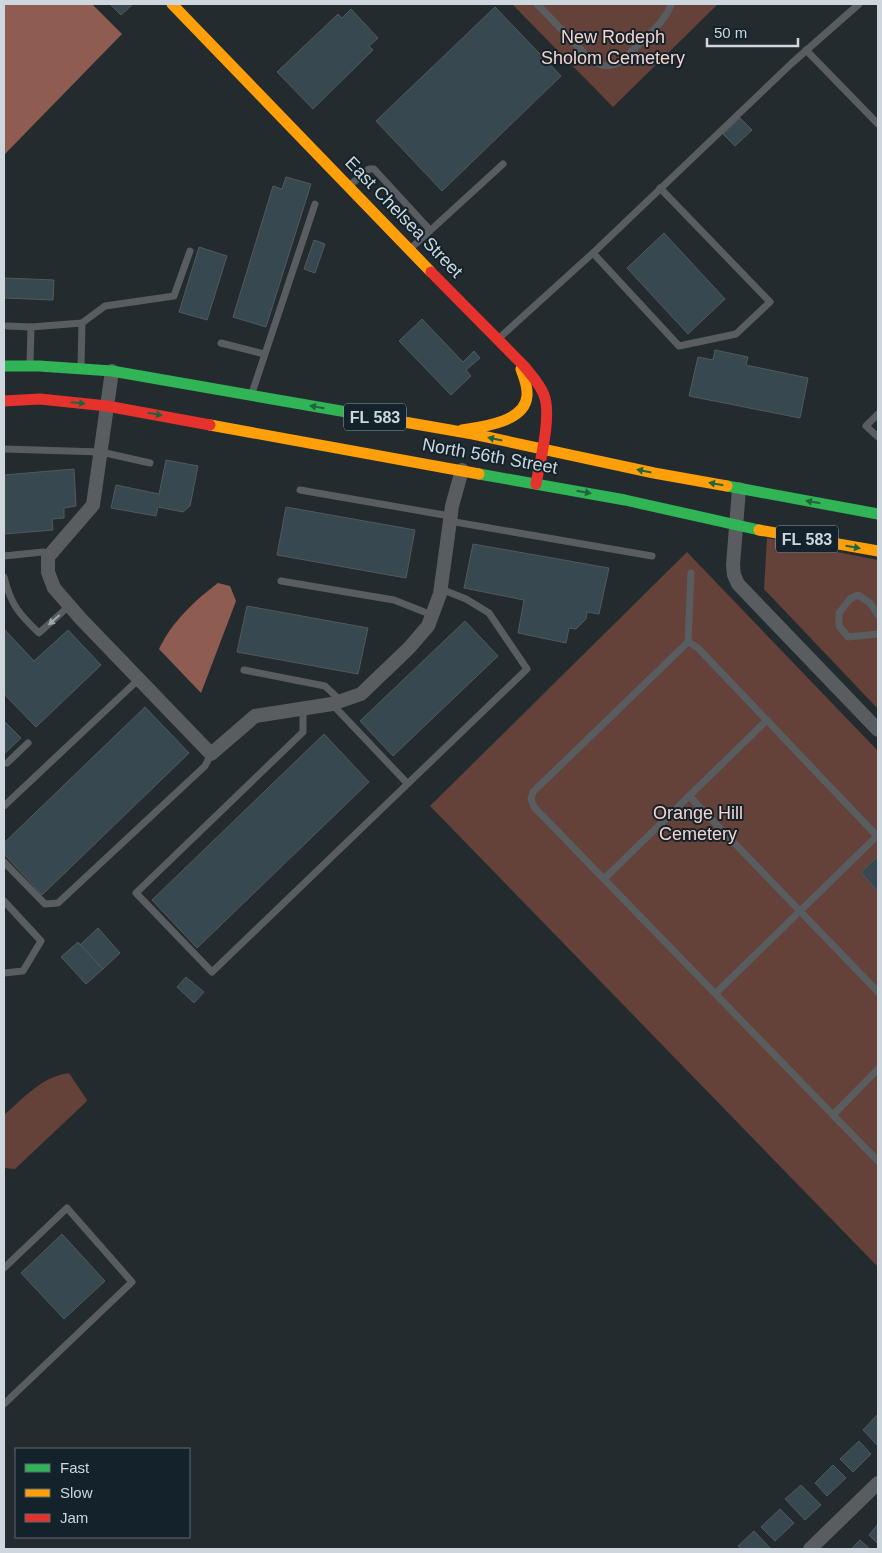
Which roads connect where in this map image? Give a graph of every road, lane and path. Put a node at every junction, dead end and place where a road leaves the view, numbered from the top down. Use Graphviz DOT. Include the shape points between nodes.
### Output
graph roads {
  1 [pos="173,4"];
  2 [pos="537,4"];
  3 [pos="671,4"];
  4 [pos="860,4"];
  5 [pos="806,50"];
  6 [pos="878,124"];
  7 [pos="503,164"];
  8 [pos="349,186"];
  9 [pos="660,188"];
  10 [pos="315,204"];
  11 [pos="430,230"];
  12 [pos="410,249"];
  13 [pos="190,251"];
  14 [pos="593,253"];
  15 [pos="82,324"];
  16 [pos="7,326"];
  17 [pos="31,327"];
  18 [pos="497,340"];
  19 [pos="221,343"];
  20 [pos="264,354"];
  21 [pos="517,361"];
  22 [pos="4,366"];
  23 [pos="30,366"];
  24 [pos="81,369"];
  25 [pos="112,371"];
  26 [pos="251,396"];
  27 [pos="4,401"];
  28 [pos="107,406"];
  29 [pos="878,414"];
  30 [pos="453,431"];
  31 [pos="878,437"];
  32 [pos="4,448"];
  33 [pos="542,449"];
  34 [pos="101,452"];
  35 [pos="150,463"];
  36 [pos="462,470"];
  37 [pos="536,484"];
  38 [pos="740,489"];
  39 [pos="300,490"];
  40 [pos="878,514"];
  41 [pos="450,519"];
  42 [pos="736,526"];
  43 [pos="878,551"];
  44 [pos="51,554"];
  45 [pos="4,556"];
  46 [pos="652,556"];
  47 [pos="691,573"];
  48 [pos="4,578"];
  49 [pos="281,581"];
  50 [pos="441,590"];
  51 [pos="69,606"];
  52 [pos="432,615"];
  53 [pos="878,615"];
  54 [pos="878,634"];
  55 [pos="688,642"];
  56 [pos="244,670"];
  57 [pos="138,679"];
  58 [pos="337,703"];
  59 [pos="303,709"];
  60 [pos="766,720"];
  61 [pos="878,730"];
  62 [pos="28,743"];
  63 [pos="210,754"];
  64 [pos="5,763"];
  65 [pos="407,783"];
  66 [pos="688,796"];
  67 [pos="4,806"];
  68 [pos="878,837"];
  69 [pos="4,862"];
  70 [pos="604,879"];
  71 [pos="4,901"];
  72 [pos="799,911"];
  73 [pos="4,973"];
  74 [pos="878,992"];
  75 [pos="716,993"];
  76 [pos="878,1069"];
  77 [pos="834,1115"];
  78 [pos="878,1161"];
  79 [pos="4,1268"];
  80 [pos="4,1404"];
  81 [pos="878,1483"];
  82 [pos="810,1549"];
  1 -- 8 [label="main road, East Chelsea Street"];
  2 -- 3 [label="lane" via="588,56 605,67 620,62 663,19"];
  4 -- 5 [label="lane"];
  5 -- 6 [label="lane"];
  5 -- 9 [label="lane"];
  7 -- 11 [label="lane"];
  8 -- 11 [label="lane" via="368,169 374,169"];
  8 -- 12 [label="main road, East Chelsea Street"];
  9 -- 14 [label="lane"];
  9 -- 14 [label="lane" via="770,302 736,334 680,346"];
  10 -- 20 [label="lane"];
  11 -- 12 [label="lane"];
  12 -- 18 [label="main road, East Chelsea Street"];
  13 -- 15 [label="lane" via="174,296 105,306"];
  14 -- 18 [label="lane"];
  15 -- 17 [label="lane"];
  15 -- 24 [label="lane"];
  16 -- 17 [label="lane"];
  17 -- 23 [label="lane"];
  18 -- 21 [label="main road, East Chelsea Street"];
  19 -- 20 [label="lane"];
  20 -- 26 [label="lane"];
  21 -- 30 [label="main road" via="528,390 523,408 517,415 490,426"];
  21 -- 33 [label="main road, East Chelsea Street" via="544,395"];
  22 -- 23 [label="main road, North 56th Street / FL 583"];
  23 -- 24 [label="main road, North 56th Street / FL 583"];
  24 -- 25 [label="main road, North 56th Street / FL 583"];
  25 -- 26 [label="main road, North 56th Street / FL 583"];
  25 -- 28 [label="street"];
  30 -- 26 [label="main road, North 56th Street / FL 583, one-way"];
  27 -- 28 [label="main road, North 56th Street / FL 583, one-way" via="40,399"];
  28 -- 34 [label="street"];
  28 -- 36 [label="main road, North 56th Street / FL 583, one-way"];
  29 -- 31 [label="lane" via="866,426"];
  33 -- 30 [label="main road, North 56th Street / FL 583, one-way"];
  32 -- 34 [label="lane"];
  33 -- 37 [label="main road, East Chelsea Street"];
  38 -- 33 [label="main road, North 56th Street / FL 583, one-way"];
  34 -- 35 [label="lane"];
  34 -- 44 [label="street" via="93,505"];
  36 -- 37 [label="main road, North 56th Street / FL 583"];
  36 -- 41 [label="street"];
  37 -- 42 [label="main road, North 56th Street / FL 583, one-way" via="625,500"];
  40 -- 38 [label="main road, North 56th Street / FL 583, one-way"];
  38 -- 42 [label="street"];
  39 -- 41 [label="lane"];
  41 -- 46 [label="lane"];
  41 -- 50 [label="street"];
  42 -- 43 [label="main road, North 56th Street / FL 583, one-way"];
  42 -- 61 [label="street" via="733,565 738,584"];
  44 -- 45 [label="lane"];
  44 -- 51 [label="street" via="48,572 54,588"];
  47 -- 55 [label="lane"];
  51 -- 48 [label="lane, one-way" via="39,634 18,612 8,595"];
  49 -- 52 [label="lane" via="394,600"];
  50 -- 52 [label="street"];
  50 -- 65 [label="lane" via="466,599 489,613 527,669"];
  51 -- 57 [label="street"];
  52 -- 58 [label="street" via="428,626 409,648 361,694"];
  53 -- 54 [label="lane" via="870,603 858,595 850,599 839,613 839,626 848,637"];
  55 -- 60 [label="lane" via="698,648"];
  55 -- 70 [label="lane" via="533,792 534,807"];
  56 -- 58 [label="lane" via="326,686"];
  57 -- 63 [label="street"];
  57 -- 67 [label="lane"];
  58 -- 59 [label="street"];
  58 -- 65 [label="lane"];
  59 -- 63 [label="street" via="255,716"];
  59 -- 65 [label="lane" via="303,732 136,893 212,972"];
  60 -- 66 [label="lane"];
  60 -- 68 [label="lane"];
  62 -- 64 [label="lane"];
  63 -- 69 [label="lane" via="205,766 58,902 45,904"];
  66 -- 70 [label="lane"];
  66 -- 72 [label="lane"];
  68 -- 72 [label="lane"];
  70 -- 75 [label="lane"];
  71 -- 73 [label="lane" via="41,941 23,971"];
  72 -- 74 [label="lane"];
  72 -- 75 [label="lane"];
  75 -- 77 [label="lane"];
  76 -- 77 [label="lane"];
  77 -- 78 [label="lane"];
  79 -- 80 [label="lane" via="67,1208 132,1282"];
  81 -- 82 [label="street"];
}
